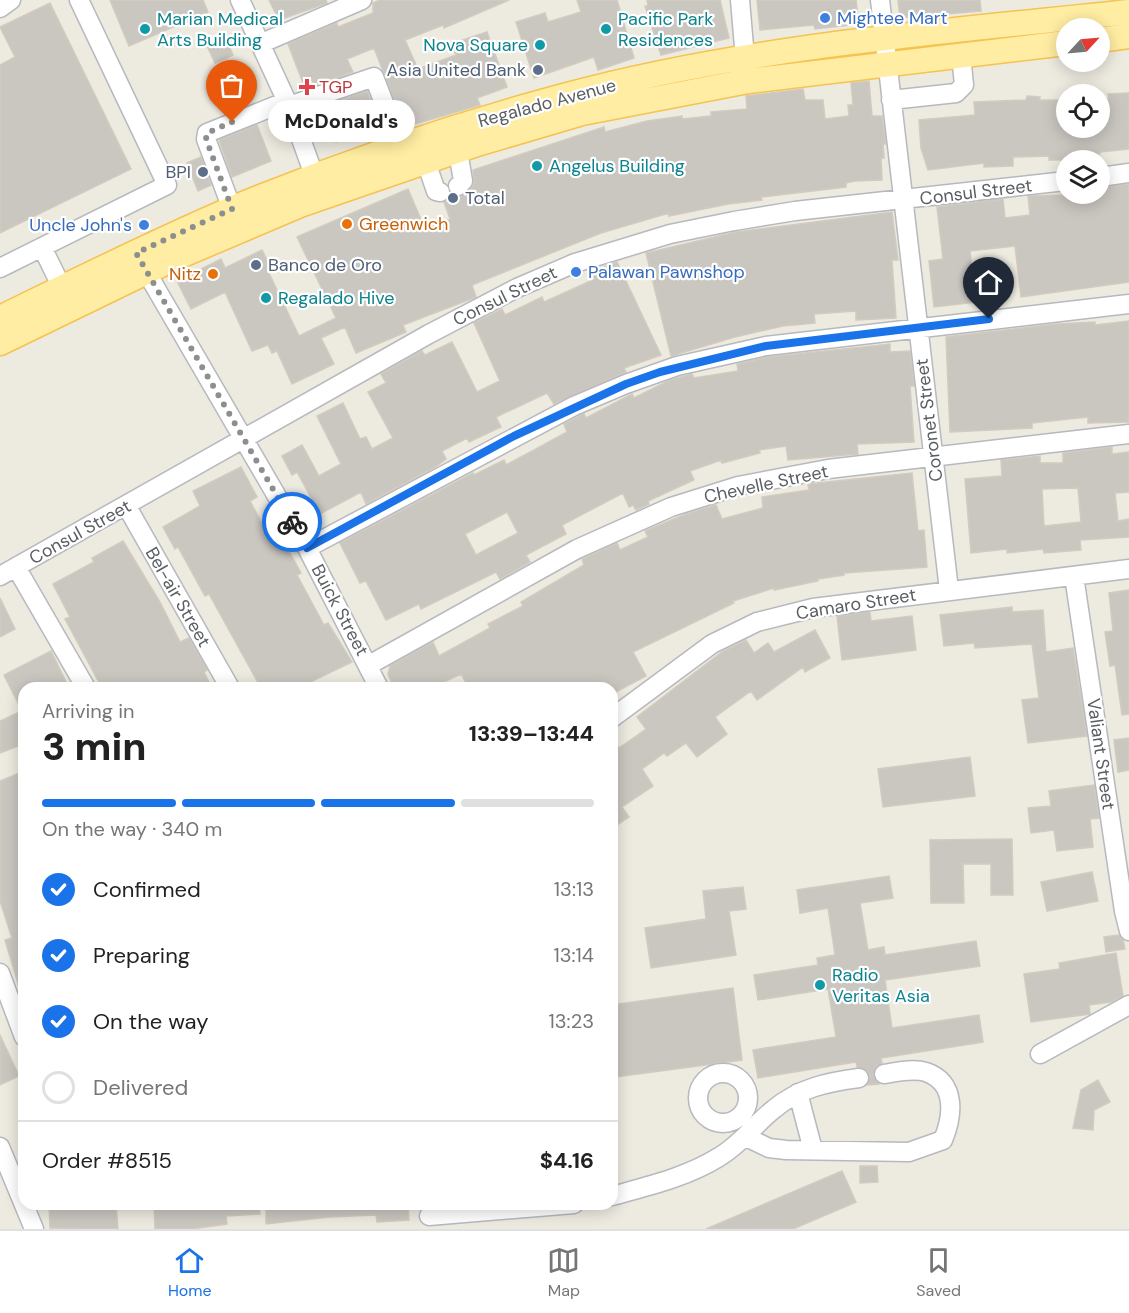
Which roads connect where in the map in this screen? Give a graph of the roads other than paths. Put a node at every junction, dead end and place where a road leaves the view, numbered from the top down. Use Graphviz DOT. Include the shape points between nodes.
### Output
graph roads {
  1 [pos="11,0"];
  2 [pos="79,0"];
  3 [pos="240,0"];
  4 [pos="362,0"];
  5 [pos="740,0"];
  6 [pos="880,0"];
  7 [pos="0,8"];
  8 [pos="1129,12"];
  9 [pos="1129,36"];
  10 [pos="884,39"];
  11 [pos="1110,39"];
  12 [pos="262,42"];
  13 [pos="1056,44"];
  14 [pos="961,55"];
  15 [pos="887,63"];
  16 [pos="746,70"];
  17 [pos="891,100"];
  18 [pos="288,103"];
  19 [pos="401,147"];
  20 [pos="458,151"];
  21 [pos="426,162"];
  22 [pos="1129,173"];
  23 [pos="1110,176"];
  24 [pos="1056,182"];
  25 [pos="318,186"];
  26 [pos="458,186"];
  27 [pos="440,192"];
  28 [pos="903,200"];
  29 [pos="232,209"];
  30 [pos="46,245"];
  31 [pos="140,263"];
  32 [pos="0,268"];
  33 [pos="72,295"];
  34 [pos="1129,304"];
  35 [pos="0,318"];
  36 [pos="918,327"];
  37 [pos="0,343"];
  38 [pos="1129,434"];
  39 [pos="244,439"];
  40 [pos="933,458"];
  41 [pos="126,505"];
  42 [pos="307,548"];
  43 [pos="16,567"];
  44 [pos="1129,569"];
  45 [pos="0,576"];
  46 [pos="1074,576"];
  47 [pos="949,590"];
  48 [pos="369,666"];
  49 [pos="83,682"];
  50 [pos="227,682"];
  51 [pos="376,682"];
  52 [pos="618,714"];
  53 [pos="1129,931"];
  54 [pos="0,973"];
  55 [pos="1129,1005"];
  56 [pos="18,1021"];
  57 [pos="1040,1054"];
  58 [pos="884,1074"];
  59 [pos="859,1078"];
  60 [pos="798,1093"];
  61 [pos="746,1137"];
  62 [pos="0,1147"];
  63 [pos="813,1150"];
  64 [pos="18,1190"];
  65 [pos="618,1194"];
  66 [pos="26,1210"];
  67 [pos="531,1210"];
  68 [pos="429,1216"];
  69 [pos="34,1229"];
  1 -- 7 [label="street"];
  2 -- 30 [label="street" via="167,184"];
  3 -- 12 [label="street"];
  4 -- 12 [label="street"];
  5 -- 16 [label="street"];
  6 -- 10 [label="street, Coronet Street"];
  8 -- 10 [label="main road, Regalado Avenue"];
  9 -- 11 [label="main road"];
  10 -- 15 [label="street, Coronet Street"];
  10 -- 16 [label="main road, Regalado Avenue"];
  12 -- 18 [label="street"];
  13 -- 14 [label="main road, Regalado Avenue"];
  14 -- 15 [label="main road, Regalado Avenue"];
  14 -- 17 [label="street" via="964,85 956,93"];
  15 -- 16 [label="main road, Regalado Avenue"];
  15 -- 17 [label="street, Coronet Street"];
  16 -- 19 [label="main road, Regalado Avenue" via="651,75 569,94"];
  16 -- 20 [label="main road, Regalado Avenue"];
  17 -- 28 [label="street, Coronet Street"];
  18 -- 19 [label="street" via="374,77"];
  18 -- 25 [label="street"];
  18 -- 29 [label="street" via="207,133"];
  19 -- 25 [label="main road, Regalado Avenue"];
  20 -- 21 [label="main road, Regalado Avenue"];
  20 -- 26 [label="street" via="463,181"];
  21 -- 25 [label="main road, Regalado Avenue"];
  21 -- 27 [label="street" via="436,191"];
  22 -- 23 [label="street"];
  24 -- 28 [label="street, Consul Street"];
  25 -- 29 [label="main road, Regalado Avenue"];
  25 -- 31 [label="main road, Regalado Avenue"];
  28 -- 36 [label="street, Coronet Street"];
  28 -- 39 [label="street, Consul Street" via="734,221 670,234 575,263 481,305"];
  29 -- 31 [label="main road, Regalado Avenue"];
  30 -- 32 [label="street"];
  30 -- 33 [label="street"];
  31 -- 33 [label="main road, Regalado Avenue"];
  31 -- 39 [label="street, Buick Street"];
  33 -- 35 [label="main road, Regalado Avenue"];
  33 -- 37 [label="main road, Regalado Avenue"];
  34 -- 36 [label="street"];
  36 -- 40 [label="street, Coronet Street"];
  36 -- 42 [label="street" via="766,346 677,366 626,384 514,436"];
  38 -- 40 [label="street, Chevelle Street"];
  39 -- 41 [label="street, Consul Street"];
  39 -- 42 [label="street, Buick Street"];
  40 -- 47 [label="street, Coronet Street"];
  40 -- 48 [label="street, Chevelle Street" via="828,469 738,486 671,507 577,549"];
  41 -- 43 [label="street, Consul Street"];
  41 -- 50 [label="street, Bel-air Street"];
  42 -- 48 [label="street, Buick Street"];
  43 -- 45 [label="street, Consul Street"];
  43 -- 49 [label="street"];
  44 -- 46 [label="street, Camaro Street"];
  46 -- 47 [label="street, Camaro Street"];
  46 -- 53 [label="street, Valiant Street"];
  47 -- 52 [label="street, Camaro Street" via="813,608 757,622 712,644"];
  48 -- 51 [label="street, Buick Street"];
  54 -- 56 [label="street"];
  55 -- 57 [label="street"];
  58 -- 63 [label="street" via="915,1070 939,1080 951,1104 951,1119 943,1140 909,1152"];
  59 -- 60 [label="street"];
  60 -- 61 [label="street" via="772,1110"];
  60 -- 63 [label="street"];
  61 -- 63 [label="street" via="770,1148"];
  61 -- 65 [label="street" via="701,1167"];
  62 -- 64 [label="street"];
  66 -- 69 [label="street"];
  67 -- 68 [label="street"];
}
